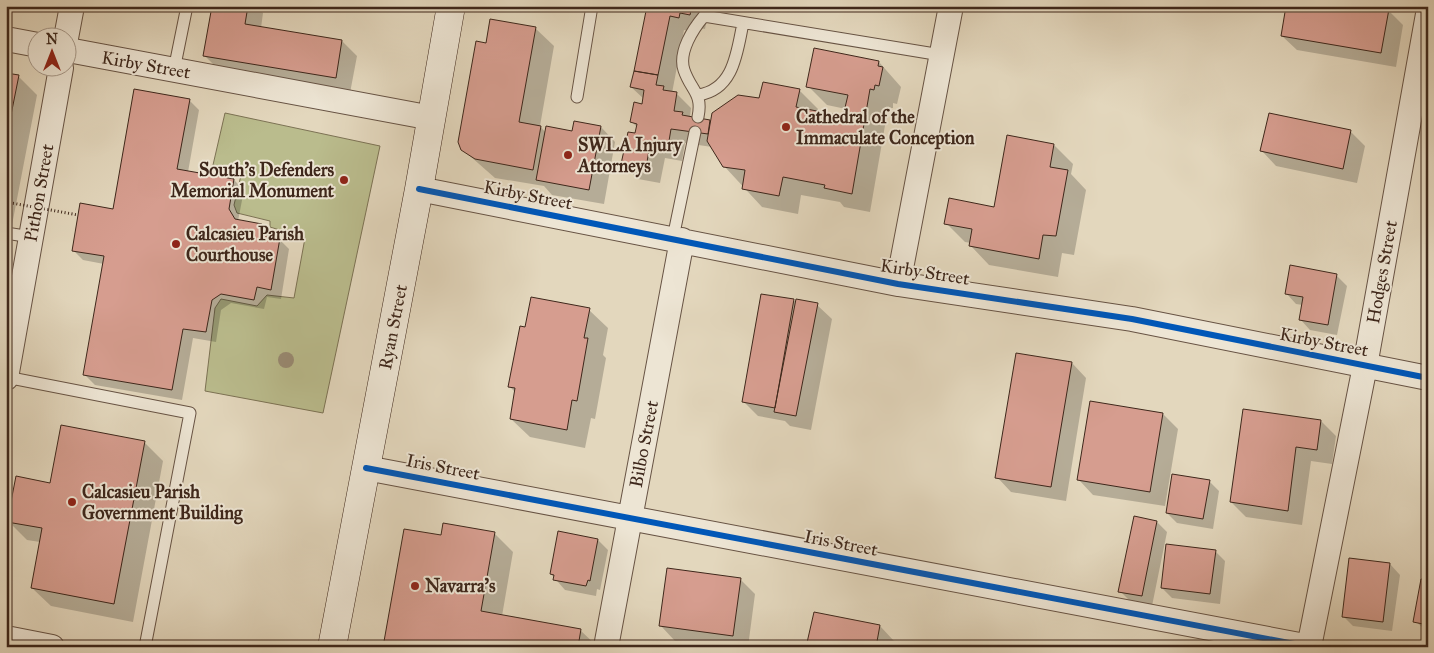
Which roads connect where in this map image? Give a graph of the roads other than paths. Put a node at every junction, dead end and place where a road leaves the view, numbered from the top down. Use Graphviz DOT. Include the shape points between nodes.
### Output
graph roads {
  1 [pos="72,6"];
  2 [pos="187,6"];
  3 [pos="451,6"];
  4 [pos="592,6"];
  5 [pos="951,6"];
  6 [pos="1428,14"];
  7 [pos="743,23"];
  8 [pos="68,28"];
  9 [pos="6,39"];
  10 [pos="28,43"];
  11 [pos="78,52"];
  12 [pos="941,55"];
  13 [pos="174,70"];
  14 [pos="59,78"];
  15 [pos="698,94"];
  16 [pos="577,96"];
  17 [pos="698,117"];
  18 [pos="432,118"];
  19 [pos="695,132"];
  20 [pos="419,189"];
  21 [pos="6,233"];
  22 [pos="31,237"];
  23 [pos="678,239"];
  24 [pos="898,284"];
  25 [pos="1365,366"];
  26 [pos="6,378"];
  27 [pos="1428,378"];
  28 [pos="366,468"];
  29 [pos="630,518"];
  30 [pos="6,638"];
  31 [pos="52,647"];
  32 [pos="145,647"];
  33 [pos="332,647"];
  34 [pos="606,647"];
  35 [pos="1310,647"];
  1 -- 8 [label="street"];
  2 -- 13 [label="lane"];
  3 -- 18 [label="main road, Ryan Street"];
  4 -- 16 [label="lane"];
  5 -- 12 [label="street"];
  6 -- 25 [label="street, Hodges Street"];
  7 -- 12 [label="lane"];
  7 -- 15 [label="lane" via="737,56 729,76 721,86"];
  7 -- 15 [label="lane" via="704,16 692,29 683,58 684,69"];
  9 -- 10 [label="street"];
  11 -- 13 [label="street, Kirby Street"];
  12 -- 24 [label="street"];
  13 -- 18 [label="street, Kirby Street"];
  14 -- 22 [label="street, Pithon Street"];
  15 -- 17 [label="lane" via="701,104"];
  18 -- 20 [label="main road, Ryan Street"];
  19 -- 23 [label="lane"];
  20 -- 23 [label="street, Kirby Street"];
  20 -- 28 [label="main road, Ryan Street"];
  21 -- 22 [label="lane"];
  22 -- 26 [label="street, Pithon Street"];
  23 -- 24 [label="street, Kirby Street"];
  23 -- 29 [label="street, Bilbo Street"];
  24 -- 25 [label="street, Kirby Street" via="1089,312"];
  25 -- 27 [label="street, Kirby Street"];
  25 -- 35 [label="street, Hodges Street"];
  26 -- 32 [label="lane" via="190,414"];
  28 -- 29 [label="street, Iris Street"];
  28 -- 33 [label="main road, Ryan Street"];
  29 -- 34 [label="street, Bilbo Street"];
  29 -- 35 [label="street, Iris Street"];
  30 -- 31 [label="street"];
}
